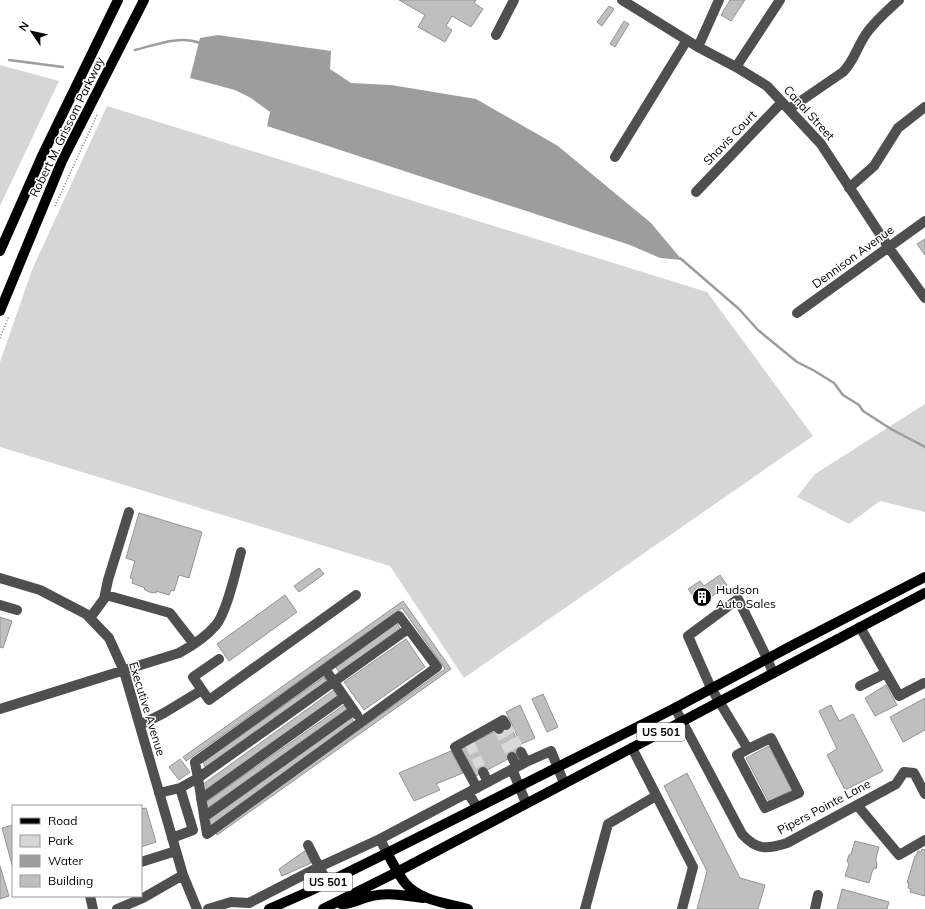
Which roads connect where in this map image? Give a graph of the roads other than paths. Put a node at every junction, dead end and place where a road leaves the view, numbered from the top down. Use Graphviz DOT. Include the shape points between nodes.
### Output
graph roads {
  1 [pos="118,0"];
  2 [pos="144,0"];
  3 [pos="514,0"];
  4 [pos="622,0"];
  5 [pos="719,0"];
  6 [pos="780,0"];
  7 [pos="899,0"];
  8 [pos="496,35"];
  9 [pos="687,40"];
  10 [pos="698,47"];
  11 [pos="736,67"];
  12 [pos="786,106"];
  13 [pos="925,107"];
  14 [pos="615,157"];
  15 [pos="849,188"];
  16 [pos="696,192"];
  17 [pos="925,221"];
  18 [pos="889,248"];
  19 [pos="0,251"];
  20 [pos="925,298"];
  21 [pos="0,311"];
  22 [pos="797,313"];
  23 [pos="129,512"];
  24 [pos="241,552"];
  25 [pos="925,577"];
  26 [pos="0,578"];
  27 [pos="925,593"];
  28 [pos="106,595"];
  29 [pos="356,595"];
  30 [pos="0,605"];
  31 [pos="17,610"];
  32 [pos="90,618"];
  33 [pos="860,627"];
  34 [pos="408,629"];
  35 [pos="194,644"];
  36 [pos="768,658"];
  37 [pos="219,659"];
  38 [pos="325,669"];
  39 [pos="124,671"];
  40 [pos="773,673"];
  41 [pos="886,673"];
  42 [pos="334,682"];
  43 [pos="924,683"];
  44 [pos="860,686"];
  45 [pos="711,688"];
  46 [pos="202,690"];
  47 [pos="344,697"];
  48 [pos="720,701"];
  49 [pos="675,708"];
  50 [pos="0,710"];
  51 [pos="354,711"];
  52 [pos="682,721"];
  53 [pos="362,723"];
  54 [pos="140,725"];
  55 [pos="501,726"];
  56 [pos="632,748"];
  57 [pos="748,749"];
  58 [pos="517,755"];
  59 [pos="519,766"];
  60 [pos="558,767"];
  61 [pos="483,772"];
  62 [pos="198,778"];
  63 [pos="488,782"];
  64 [pos="564,783"];
  65 [pos="518,786"];
  66 [pos="180,788"];
  67 [pos="472,790"];
  68 [pos="159,793"];
  69 [pos="925,794"];
  70 [pos="656,796"];
  71 [pos="201,799"];
  72 [pos="526,804"];
  73 [pos="857,805"];
  74 [pos="477,808"];
  75 [pos="204,817"];
  76 [pos="172,838"];
  77 [pos="380,839"];
  78 [pos="925,840"];
  79 [pos="308,845"];
  80 [pos="176,851"];
  81 [pos="387,853"];
  82 [pos="142,862"];
  83 [pos="319,867"];
  84 [pos="397,872"];
  85 [pos="183,876"];
  86 [pos="328,883"];
  87 [pos="818,895"];
  88 [pos="90,897"];
  89 [pos="429,899"];
  90 [pos="337,903"];
  91 [pos="351,906"];
  92 [pos="449,907"];
  93 [pos="94,909"];
  94 [pos="117,909"];
  95 [pos="197,909"];
  96 [pos="208,909"];
  97 [pos="269,909"];
  98 [pos="323,909"];
  99 [pos="468,909"];
  100 [pos="586,909"];
  101 [pos="682,909"];
  102 [pos="815,909"];
  1 -- 19 [label="main road, Robert M. Grissom Parkway" via="42,156"];
  2 -- 21 [label="main road, Robert M. Grissom Parkway" via="62,161"];
  3 -- 8 [label="street"];
  4 -- 9 [label="street, Canal Street"];
  5 -- 10 [label="street"];
  6 -- 11 [label="street"];
  7 -- 12 [label="street, Shavis Court" via="866,34 850,65 843,72"];
  9 -- 10 [label="street, Canal Street"];
  9 -- 14 [label="street"];
  10 -- 11 [label="street, Canal Street"];
  11 -- 12 [label="street, Canal Street" via="767,86"];
  12 -- 15 [label="street, Canal Street" via="821,144"];
  12 -- 16 [label="street, Shavis Court"];
  13 -- 15 [label="street" via="898,128 874,166"];
  15 -- 18 [label="street, Canal Street"];
  17 -- 18 [label="street, Dennison Avenue"];
  18 -- 20 [label="street, Canal Street"];
  18 -- 22 [label="street, Dennison Avenue"];
  23 -- 28 [label="street" via="108,580"];
  24 -- 35 [label="street" via="221,619"];
  25 -- 36 [label="main road, US 501"];
  26 -- 32 [label="street, Executive Avenue" via="40,590"];
  27 -- 33 [label="main road, US 501"];
  28 -- 32 [label="street"];
  28 -- 35 [label="street" via="170,613"];
  29 -- 46 [label="street" via="209,700"];
  30 -- 31 [label="street"];
  32 -- 39 [label="street, Executive Avenue" via="109,638"];
  33 -- 40 [label="main road, US 501"];
  33 -- 41 [label="street"];
  34 -- 38 [label="street" via="399,616"];
  34 -- 42 [label="street"];
  34 -- 53 [label="street" via="437,667"];
  35 -- 39 [label="street" via="179,653"];
  36 -- 40 [label="street"];
  36 -- 45 [label="main road, US 501"];
  36 -- 45 [label="street" via="738,599 688,636"];
  37 -- 46 [label="street" via="193,677"];
  38 -- 42 [label="street"];
  38 -- 62 [label="street" via="196,762"];
  39 -- 50 [label="street"];
  39 -- 54 [label="street, Executive Avenue"];
  40 -- 48 [label="main road, US 501"];
  41 -- 43 [label="street" via="899,696"];
  41 -- 44 [label="street"];
  42 -- 47 [label="street"];
  42 -- 62 [label="street"];
  45 -- 48 [label="street"];
  45 -- 49 [label="main road, US 501"];
  46 -- 54 [label="street"];
  47 -- 51 [label="street"];
  47 -- 71 [label="street"];
  48 -- 52 [label="main road, US 501"];
  48 -- 57 [label="street"];
  49 -- 52 [label="street, Pipers Pointe Lane"];
  49 -- 60 [label="main road, US 501"];
  51 -- 53 [label="street"];
  51 -- 75 [label="street"];
  52 -- 56 [label="main road, US 501"];
  52 -- 73 [label="street, Pipers Pointe Lane" via="747,841 764,848 774,848"];
  53 -- 75 [label="street" via="207,834"];
  54 -- 68 [label="street, Executive Avenue"];
  55 -- 67 [label="street" via="455,747"];
  56 -- 64 [label="main road, US 501"];
  56 -- 70 [label="street"];
  57 -- 57 [label="street" via="772,738 799,793 765,808 737,755"];
  58 -- 59 [label="street"];
  59 -- 60 [label="street" via="551,751"];
  59 -- 63 [label="street"];
  59 -- 65 [label="street"];
  60 -- 64 [label="street"];
  60 -- 65 [label="main road, US 501"];
  61 -- 63 [label="street"];
  62 -- 66 [label="street"];
  62 -- 71 [label="street"];
  63 -- 67 [label="street"];
  64 -- 72 [label="main road, US 501"];
  65 -- 72 [label="street"];
  65 -- 74 [label="main road, US 501"];
  66 -- 68 [label="street"];
  66 -- 76 [label="street" via="193,830"];
  67 -- 74 [label="street"];
  67 -- 77 [label="street"];
  68 -- 76 [label="street, Executive Avenue"];
  69 -- 73 [label="street, Pipers Pointe Lane" via="914,773 904,772 896,784"];
  70 -- 100 [label="street" via="608,824"];
  70 -- 101 [label="street" via="693,867"];
  71 -- 75 [label="street"];
  72 -- 84 [label="main road, US 501"];
  73 -- 78 [label="street" via="899,855"];
  74 -- 81 [label="main road, US 501"];
  76 -- 80 [label="street, Executive Avenue"];
  77 -- 81 [label="street"];
  77 -- 83 [label="street"];
  79 -- 83 [label="street"];
  80 -- 82 [label="street"];
  80 -- 85 [label="street, Executive Avenue"];
  81 -- 84 [label="main road"];
  81 -- 86 [label="main road, US 501"];
  83 -- 86 [label="street"];
  83 -- 96 [label="street" via="249,903 231,902"];
  84 -- 89 [label="main road" via="406,884"];
  84 -- 90 [label="main road, US 501"];
  85 -- 94 [label="street"];
  85 -- 95 [label="street, Executive Avenue"];
  86 -- 97 [label="main road, US 501"];
  87 -- 102 [label="street"];
  88 -- 93 [label="street"];
  89 -- 91 [label="main road" via="380,895 371,896"];
  89 -- 92 [label="main road"];
  90 -- 91 [label="main road"];
  90 -- 98 [label="main road, US 501"];
  92 -- 99 [label="main road"];
}
